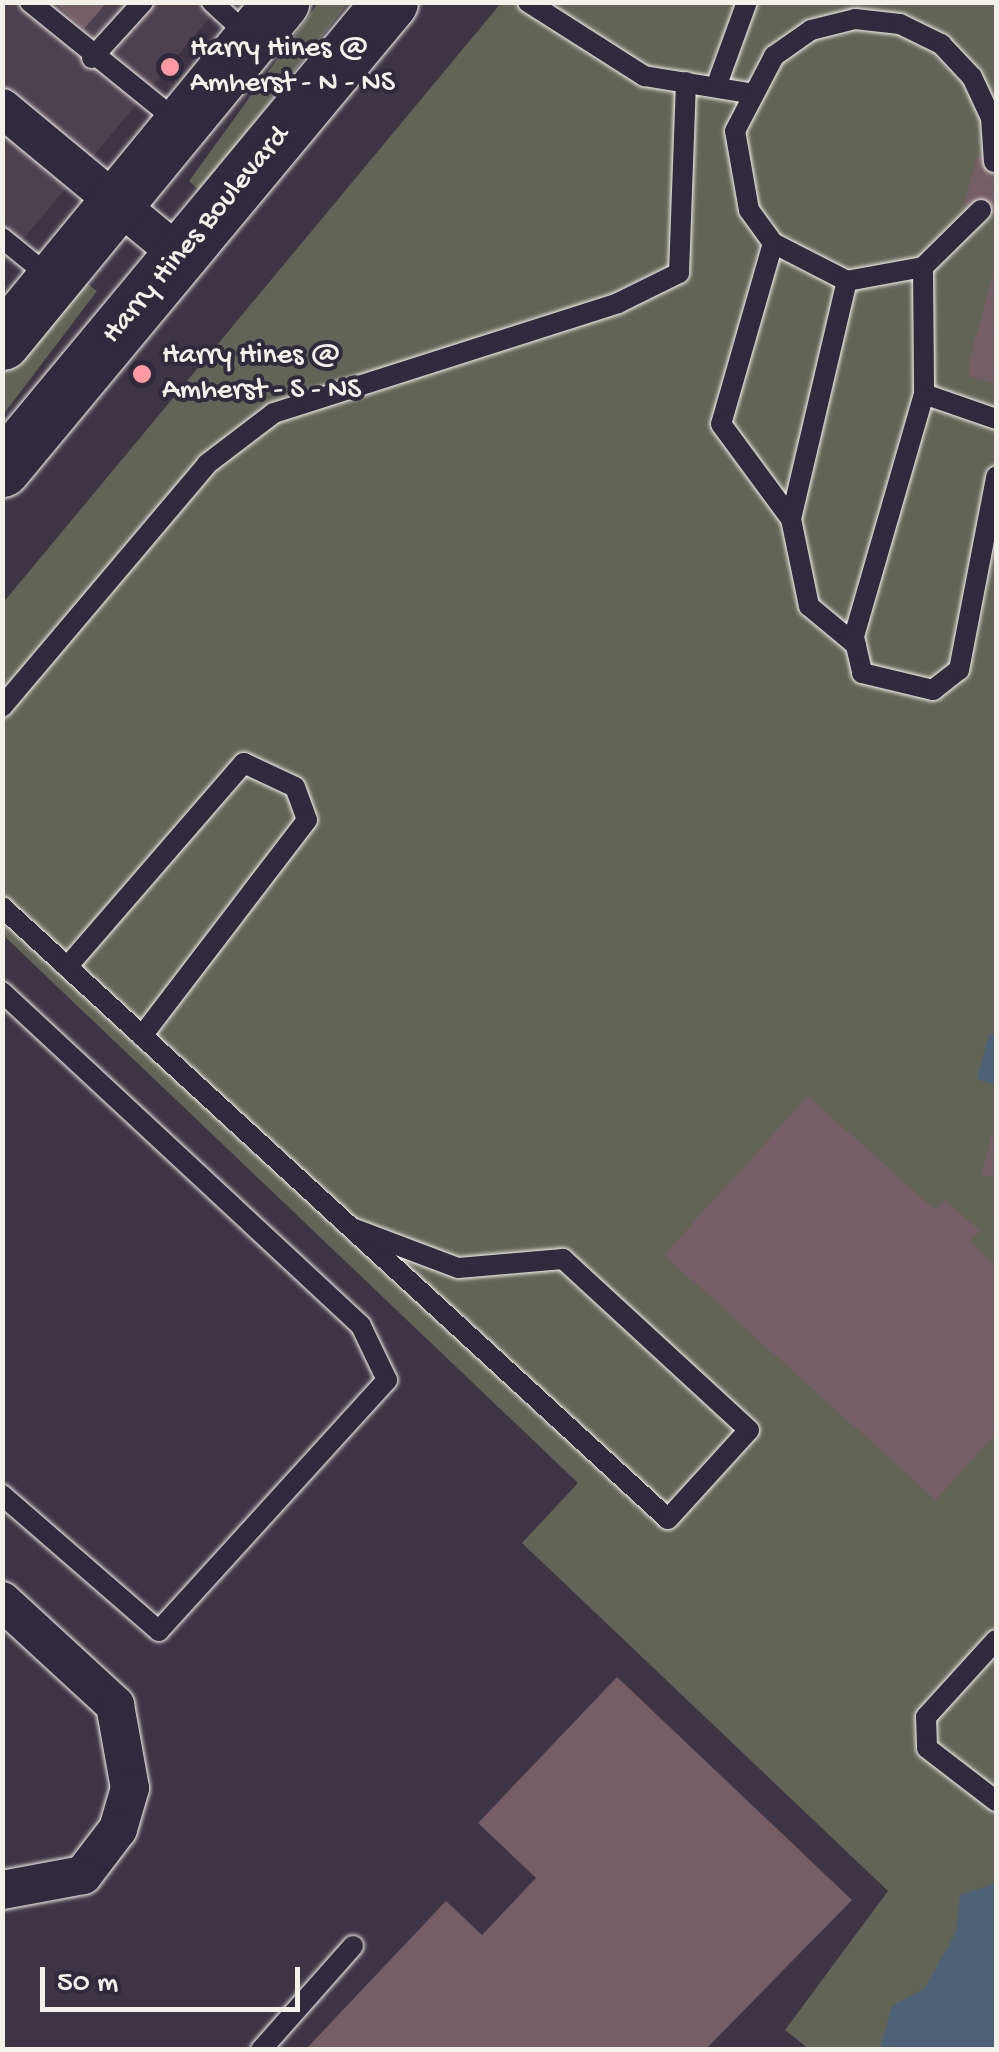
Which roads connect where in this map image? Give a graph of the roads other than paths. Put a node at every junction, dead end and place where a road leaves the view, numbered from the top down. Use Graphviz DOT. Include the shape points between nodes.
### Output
graph roads {
  1 [pos="30,2"];
  2 [pos="142,2"];
  3 [pos="212,2"];
  4 [pos="390,2"];
  5 [pos="528,2"];
  6 [pos="748,2"];
  7 [pos="267,21"];
  8 [pos="92,58"];
  9 [pos="686,82"];
  10 [pos="716,88"];
  11 [pos="748,93"];
  12 [pos="4,114"];
  13 [pos="183,126"];
  14 [pos="994,162"];
  15 [pos="120,204"];
  16 [pos="981,210"];
  17 [pos="2,238"];
  18 [pos="773,243"];
  19 [pos="181,256"];
  20 [pos="923,267"];
  21 [pos="54,281"];
  22 [pos="848,281"];
  23 [pos="5,334"];
  24 [pos="924,394"];
  25 [pos="996,420"];
  26 [pos="2,469"];
  27 [pos="996,477"];
  28 [pos="792,520"];
  29 [pos="856,645"];
  30 [pos="2,707"];
  31 [pos="2,907"];
  32 [pos="67,966"];
  33 [pos="2,992"];
  34 [pos="142,1036"];
  35 [pos="352,1228"];
  36 [pos="2,1495"];
  37 [pos="2,1601"];
  38 [pos="996,1640"];
  39 [pos="996,1801"];
  40 [pos="2,1890"];
  41 [pos="353,1946"];
  42 [pos="261,2050"];
  1 -- 8 [label="lane"];
  2 -- 8 [label="lane"];
  3 -- 7 [label="lane"];
  4 -- 19 [label="main road, Harry Hines Boulevard"];
  5 -- 9 [label="lane" via="644,76"];
  6 -- 10 [label="lane"];
  7 -- 13 [label="main road"];
  8 -- 13 [label="lane"];
  9 -- 10 [label="lane"];
  9 -- 30 [label="lane" via="679,273 618,302 274,414 206,464"];
  10 -- 11 [label="lane"];
  11 -- 14 [label="lane" via="774,56 811,30 855,20 900,24 941,44 972,76 991,118"];
  11 -- 18 [label="lane" via="736,172"];
  12 -- 15 [label="street"];
  13 -- 15 [label="main road"];
  15 -- 19 [label="street"];
  15 -- 21 [label="main road"];
  16 -- 20 [label="lane"];
  17 -- 21 [label="lane"];
  18 -- 22 [label="lane"];
  18 -- 28 [label="lane" via="722,424"];
  19 -- 26 [label="main road, Harry Hines Boulevard"];
  20 -- 22 [label="lane"];
  20 -- 24 [label="lane"];
  21 -- 23 [label="main road"];
  22 -- 28 [label="lane"];
  24 -- 25 [label="lane"];
  24 -- 29 [label="lane"];
  27 -- 29 [label="lane" via="959,670 933,690 862,673"];
  28 -- 29 [label="lane" via="809,606"];
  31 -- 32 [label="lane"];
  32 -- 34 [label="lane"];
  32 -- 34 [label="lane" via="244,763 268,767 296,788 307,820"];
  33 -- 36 [label="lane" via="360,1326 387,1380 159,1632"];
  34 -- 35 [label="lane"];
  35 -- 35 [label="lane" via="458,1268 562,1260 749,1430 668,1519"];
  37 -- 40 [label="street" via="115,1705 130,1788 118,1830 82,1875"];
  38 -- 39 [label="lane" via="926,1717 926,1748"];
  41 -- 42 [label="lane"];
}
